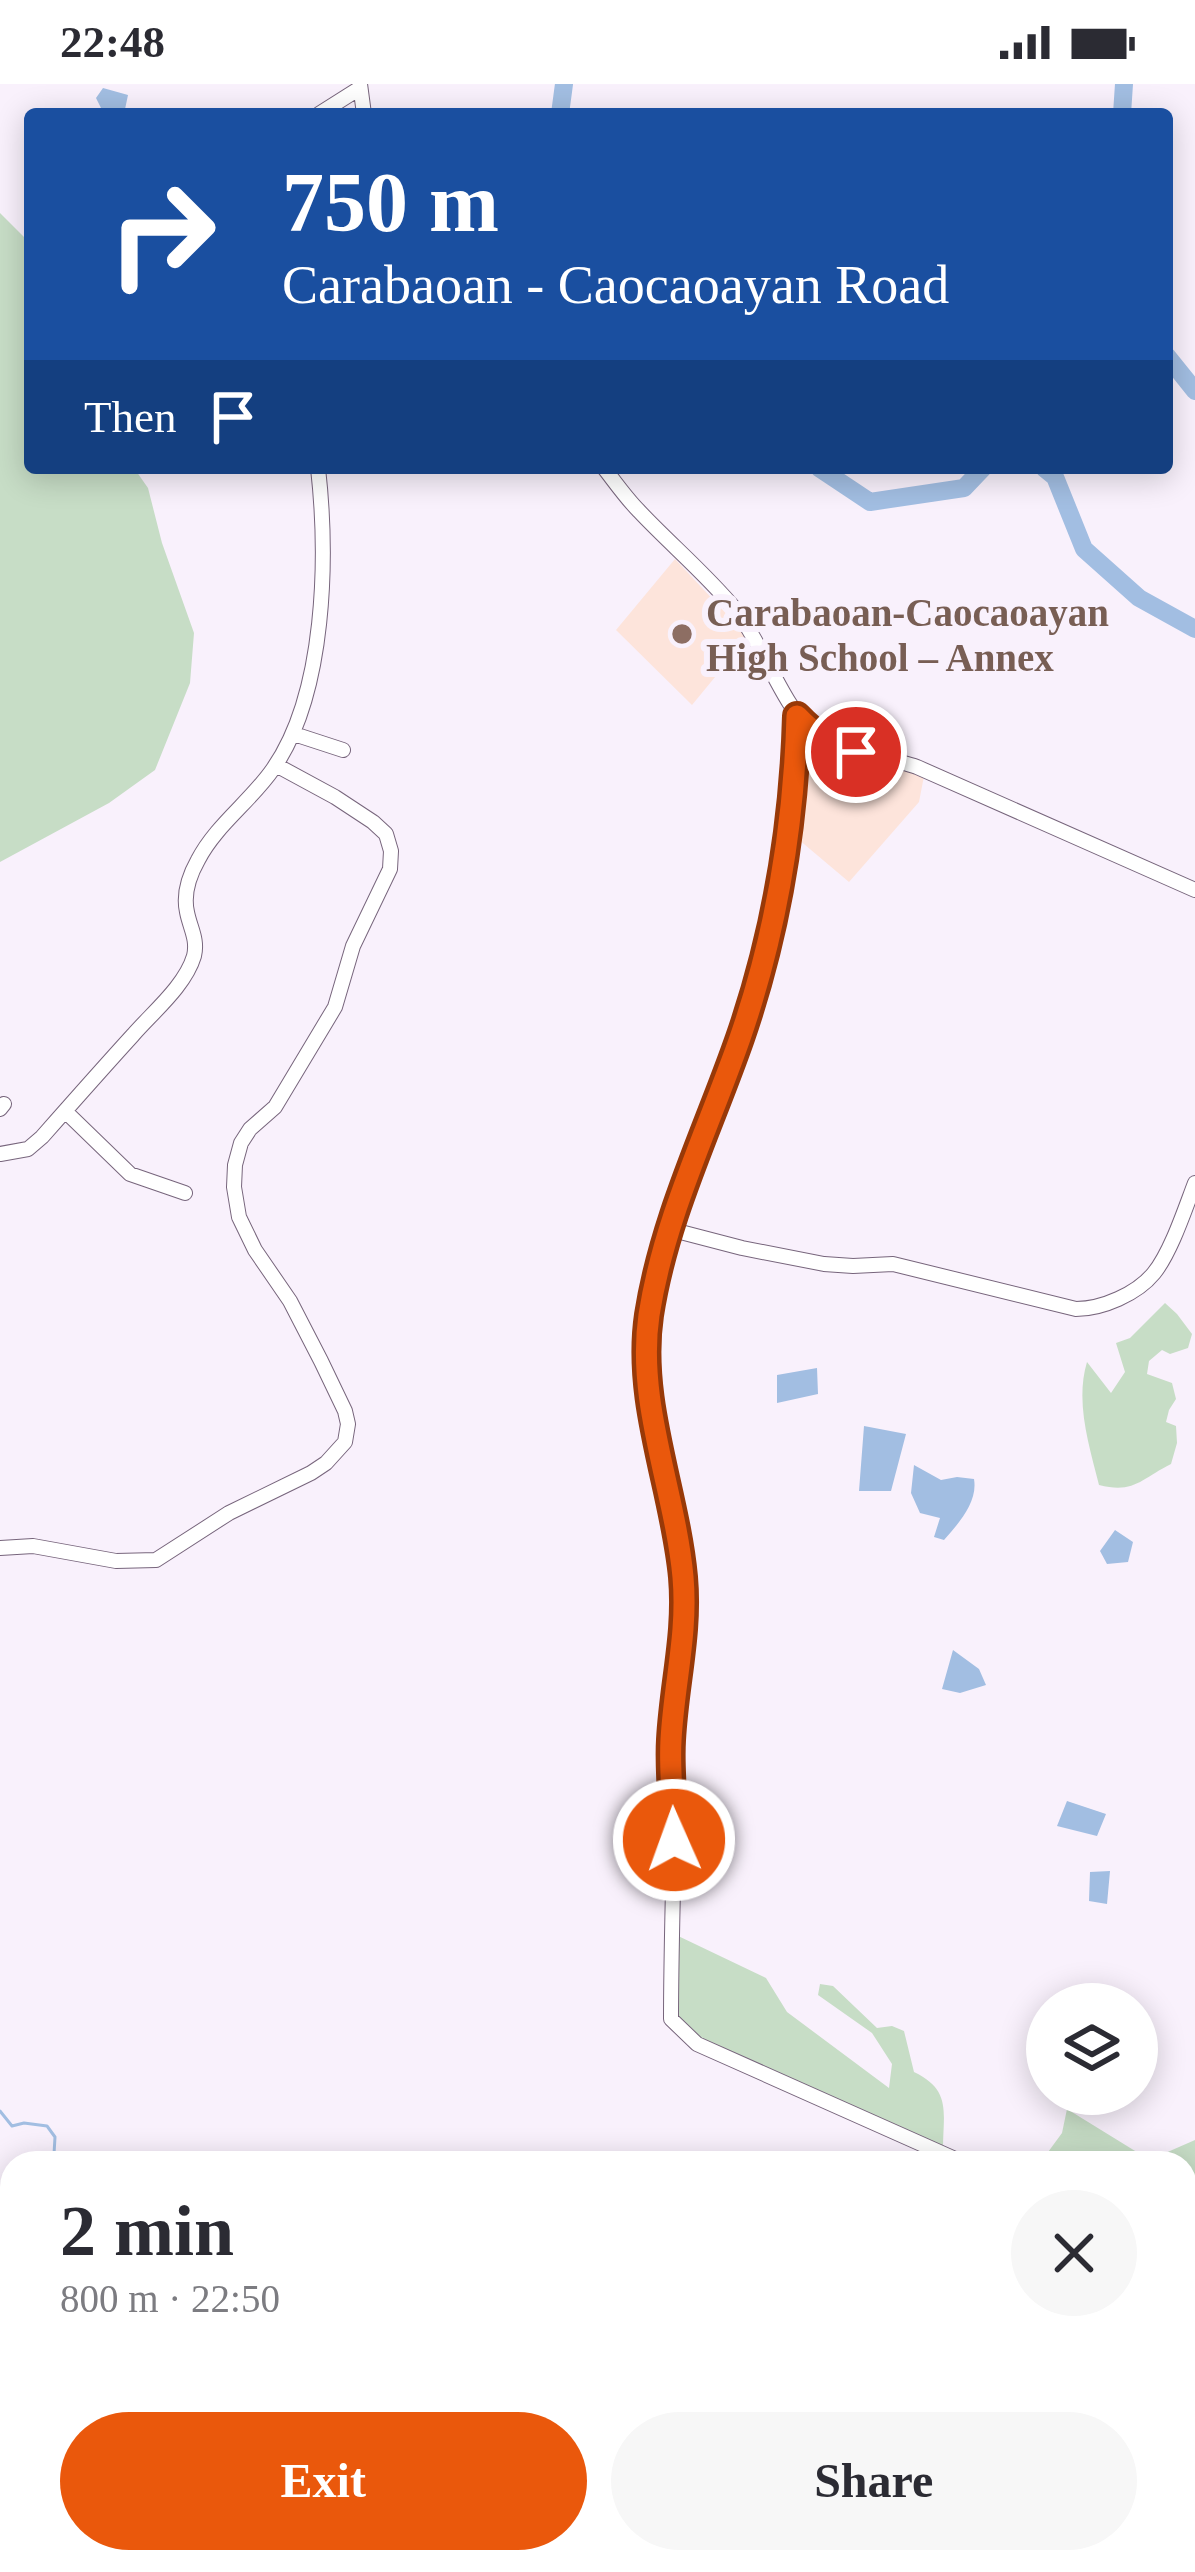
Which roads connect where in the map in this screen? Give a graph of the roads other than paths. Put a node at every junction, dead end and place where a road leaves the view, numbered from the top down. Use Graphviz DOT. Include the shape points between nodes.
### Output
graph roads {
  1 [pos="360,86"];
  2 [pos="328,108"];
  3 [pos="319,474"];
  4 [pos="609,474"];
  5 [pos="797,716"];
  6 [pos="294,734"];
  7 [pos="343,750"];
  8 [pos="276,765"];
  9 [pos="1195,890"];
  10 [pos="65,1111"];
  11 [pos="0,1154"];
  12 [pos="1195,1183"];
  13 [pos="184,1193"];
  14 [pos="670,1229"];
  15 [pos="0,1548"];
  16 [pos="937,2151"];
  1 -- 2 [label="street"];
  3 -- 6 [label="street" via="319,609 310,687"];
  4 -- 5 [label="street" via="734,608"];
  5 -- 9 [label="street" via="837,747 917,766"];
  5 -- 14 [label="street" via="790,826 769,931 742,1032"];
  6 -- 7 [label="street"];
  6 -- 8 [label="street"];
  8 -- 10 [label="street" via="209,842 189,878 185,897 196,939 186,971"];
  8 -- 15 [label="street" via="373,822 392,851 335,1007 275,1107 241,1143 235,1166 239,1216 321,1361 349,1424 345,1442 311,1473 156,1560"];
  10 -- 11 [label="street" via="28,1149"];
  10 -- 13 [label="street" via="130,1174"];
  12 -- 14 [label="street" via="1156,1270 1094,1309 893,1264 824,1264"];
  14 -- 16 [label="street" via="647,1339 685,1609 671,1739 671,2020 698,2044"];
}
